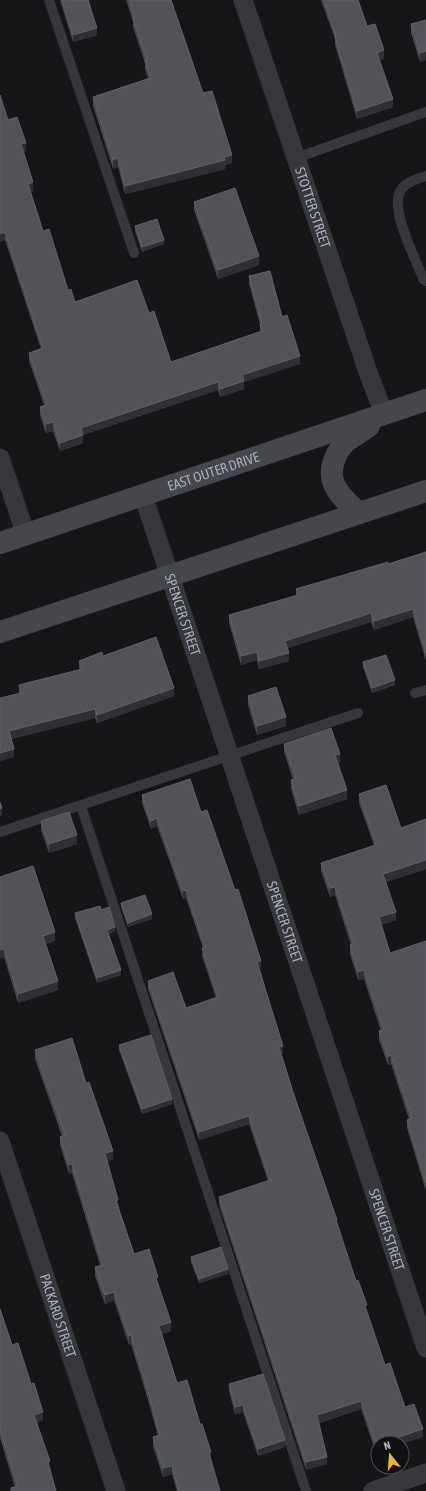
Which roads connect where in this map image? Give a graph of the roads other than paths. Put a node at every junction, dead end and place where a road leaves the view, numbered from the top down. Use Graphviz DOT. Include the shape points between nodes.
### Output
graph roads {
  1 [pos="49,0"];
  2 [pos="243,0"];
  3 [pos="426,112"];
  4 [pos="296,158"];
  5 [pos="426,176"];
  6 [pos="134,252"];
  7 [pos="426,281"];
  8 [pos="426,400"];
  9 [pos="384,414"];
  10 [pos="0,458"];
  11 [pos="426,491"];
  12 [pos="143,495"];
  13 [pos="359,513"];
  14 [pos="26,535"];
  15 [pos="0,543"];
  16 [pos="169,575"];
  17 [pos="0,632"];
  18 [pos="426,690"];
  19 [pos="415,693"];
  20 [pos="358,713"];
  21 [pos="229,756"];
  22 [pos="81,806"];
  23 [pos="0,832"];
  24 [pos="0,1141"];
  25 [pos="426,1348"];
  26 [pos="426,1473"];
  27 [pos="116,1491"];
  28 [pos="306,1491"];
  29 [pos="373,1491"];
  1 -- 6 [label="lane"];
  2 -- 4 [label="street, STOTTER STREET"];
  3 -- 4 [label="lane"];
  4 -- 9 [label="street, STOTTER STREET"];
  5 -- 7 [label="lane" via="411,180 399,193 398,212 423,279"];
  8 -- 9 [label="main road, EAST OUTER DRIVE"];
  9 -- 12 [label="main road, EAST OUTER DRIVE"];
  9 -- 13 [label="main road" via="342,446 332,467 332,482 340,496"];
  10 -- 14 [label="street"];
  11 -- 13 [label="main road"];
  12 -- 14 [label="main road, EAST OUTER DRIVE"];
  12 -- 16 [label="street, SPENCER STREET"];
  13 -- 16 [label="main road"];
  14 -- 15 [label="main road, EAST OUTER DRIVE"];
  16 -- 17 [label="main road"];
  16 -- 21 [label="street, SPENCER STREET"];
  18 -- 19 [label="lane"];
  20 -- 21 [label="lane"];
  21 -- 22 [label="lane"];
  21 -- 25 [label="street, SPENCER STREET"];
  22 -- 23 [label="lane"];
  22 -- 28 [label="lane"];
  24 -- 27 [label="street, PACKARD STREET"];
  26 -- 29 [label="street"];
}
